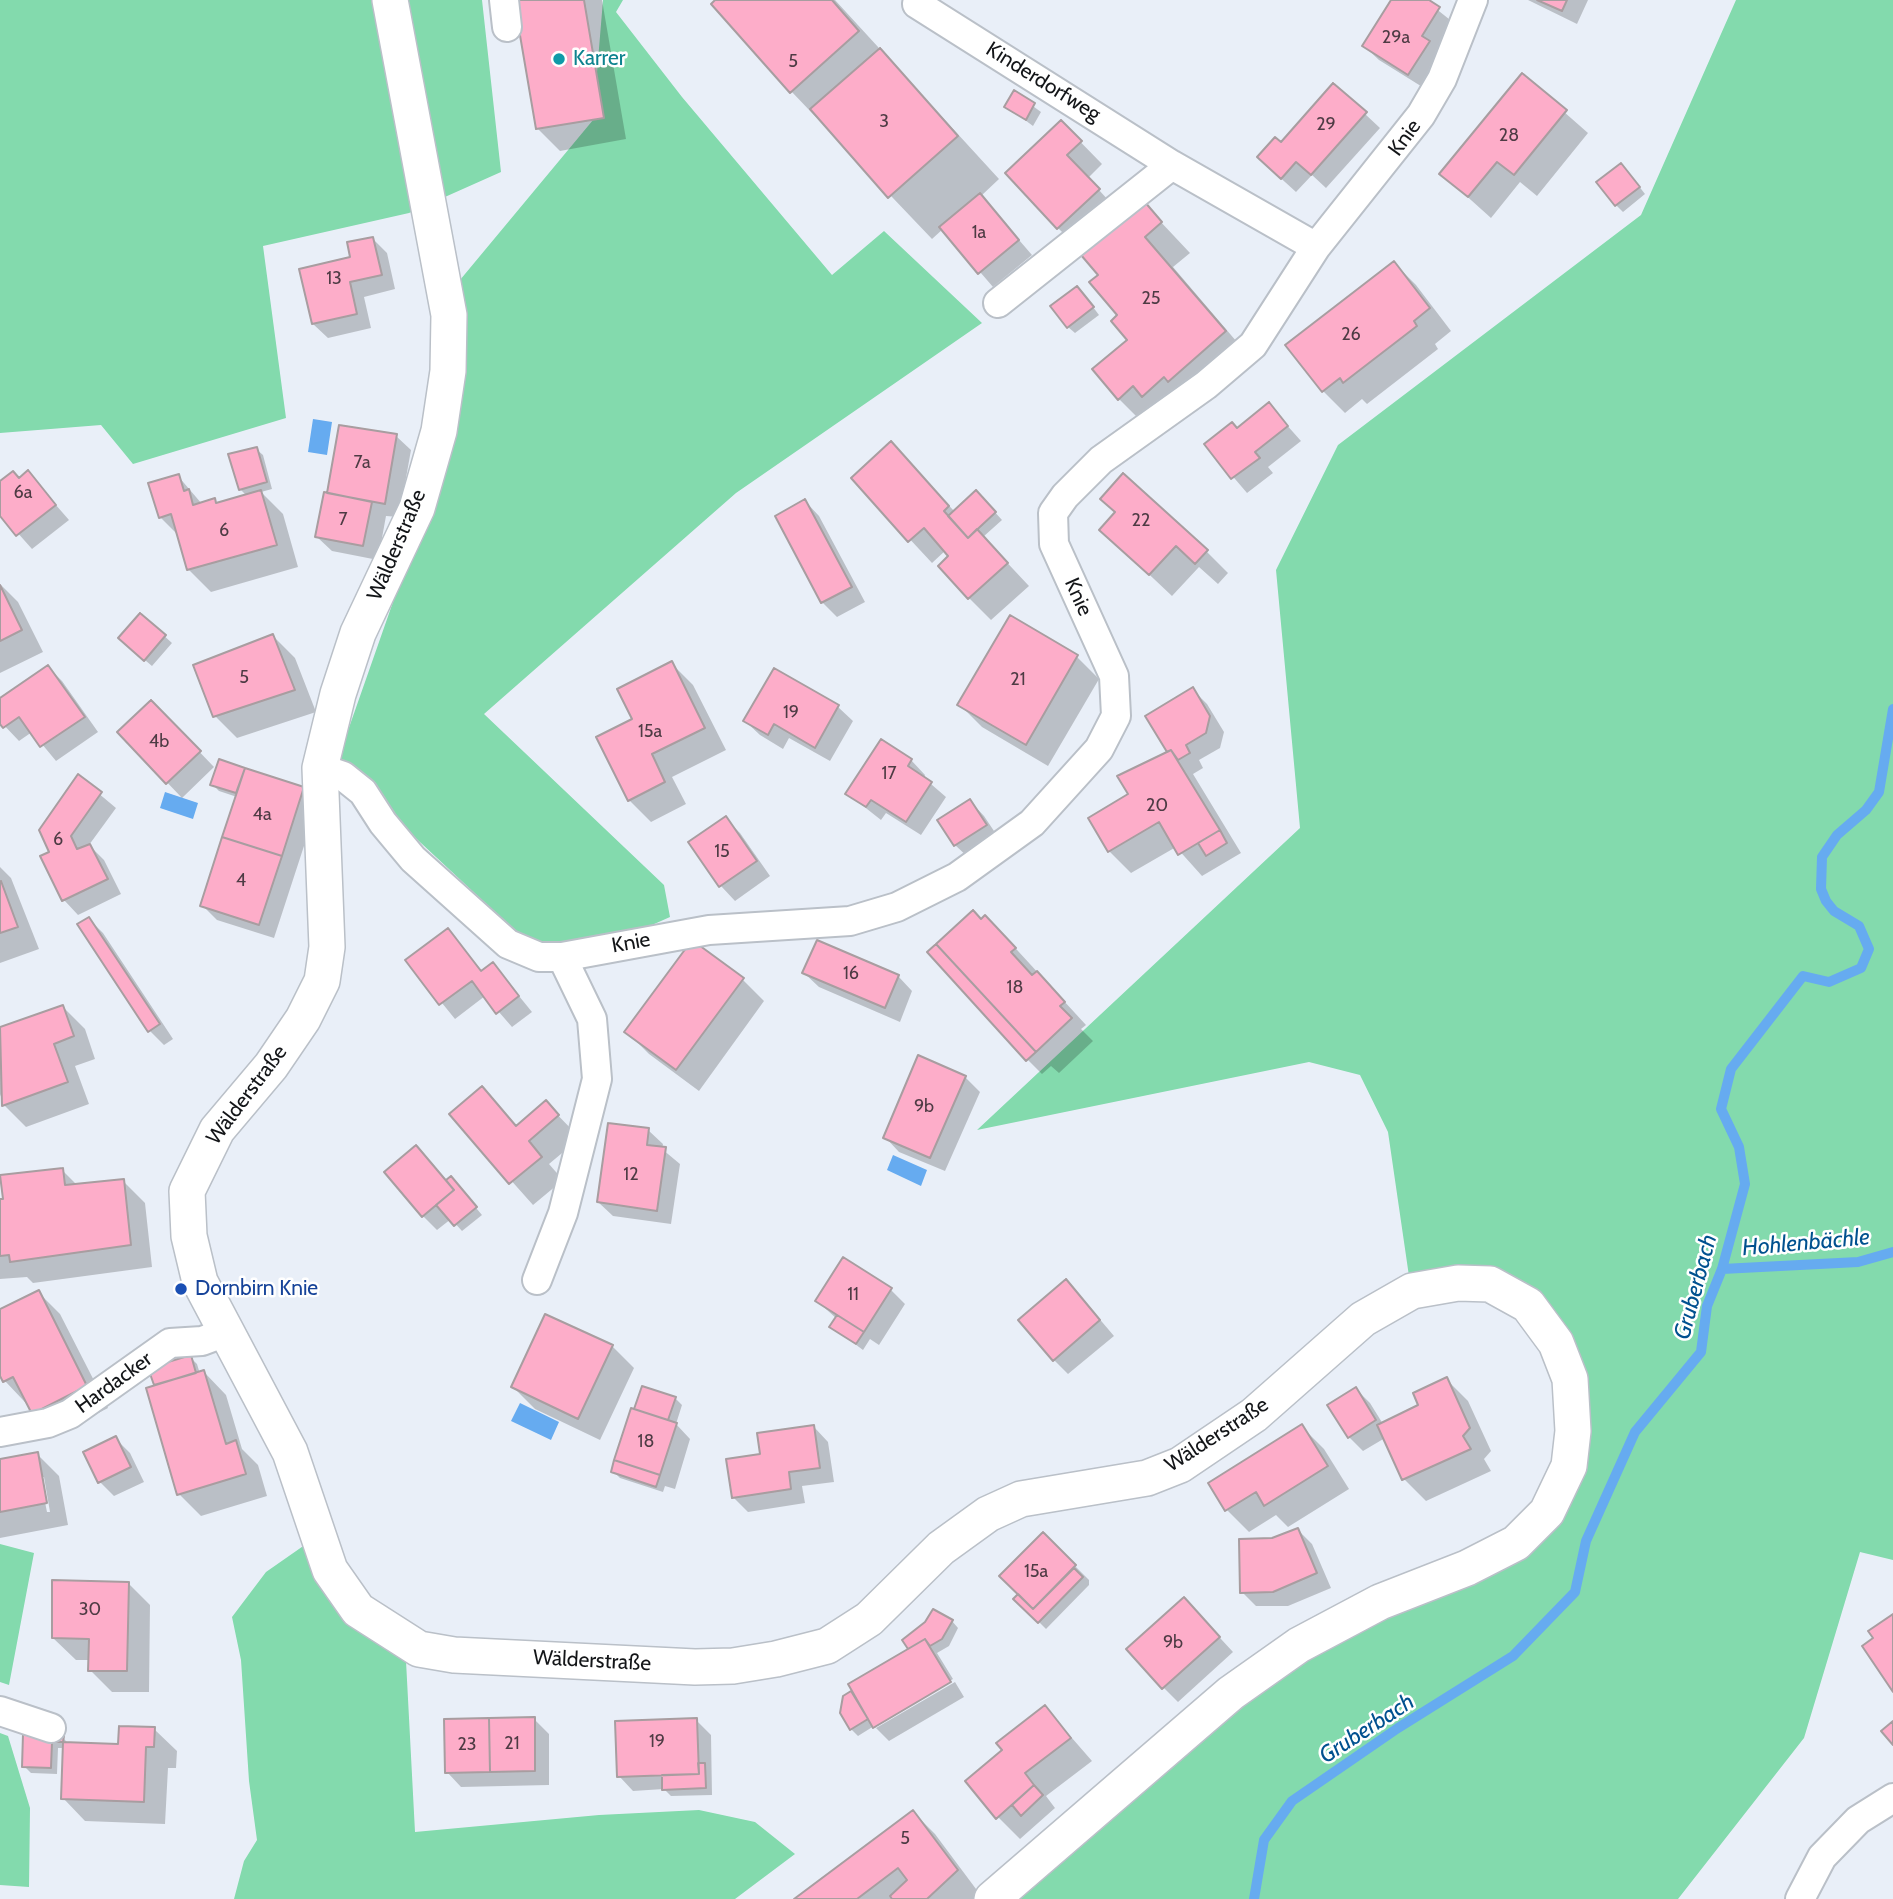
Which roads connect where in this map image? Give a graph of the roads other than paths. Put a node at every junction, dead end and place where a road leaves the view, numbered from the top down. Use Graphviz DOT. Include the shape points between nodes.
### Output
graph roads {
  1 [pos="390,0"];
  2 [pos="921,0"];
  3 [pos="1473,0"];
  4 [pos="1172,165"];
  5 [pos="1316,247"];
  6 [pos="998,303"];
  7 [pos="320,768"];
  8 [pos="562,957"];
  9 [pos="537,1280"];
  10 [pos="226,1332"];
  11 [pos="0,1432"];
  12 [pos="0,1711"];
  13 [pos="51,1728"];
  14 [pos="1893,1798"];
  15 [pos="992,1899"];
  16 [pos="1800,1899"];
  1 -- 7 [label="street, Wälderstraße" via="445,288 448,371 439,431 417,508 358,633"];
  2 -- 4 [label="street, Kinderdorfweg" via="917,4"];
  3 -- 5 [label="street, Knie" via="1442,79 1421,115"];
  4 -- 5 [label="street, Kinderdorfweg"];
  4 -- 6 [label="street"];
  5 -- 8 [label="street, Knie" via="1253,345 1206,385 1101,460 1053,513 1054,544 1114,676 1116,716 1099,749 1032,823 957,877 897,907 850,921 709,930"];
  7 -- 8 [label="street, Knie" via="343,776 363,792 413,859 508,944 538,957"];
  7 -- 10 [label="street, Wälderstraße" via="327,947 322,981 303,1020 271,1066 216,1130 187,1191 200,1282"];
  8 -- 9 [label="street" via="592,1019 597,1079 563,1213"];
  10 -- 11 [label="street, Hardacker" via="202,1341 170,1343 70,1414"];
  10 -- 15 [label="street, Wälderstraße" via="290,1452 330,1570 358,1610 387,1631 419,1649 454,1655 695,1667 733,1666 827,1646 869,1619 941,1548 988,1514 1021,1499 1147,1478 1180,1465 1254,1415 1363,1319 1412,1291 1458,1283 1490,1284 1528,1305 1556,1343 1570,1379 1573,1431 1569,1466 1547,1512 1516,1544 1467,1569 1380,1602 1298,1645 1231,1693"];
  12 -- 13 [label="street"];
  14 -- 16 [label="street" via="1857,1820 1822,1857"];
}
